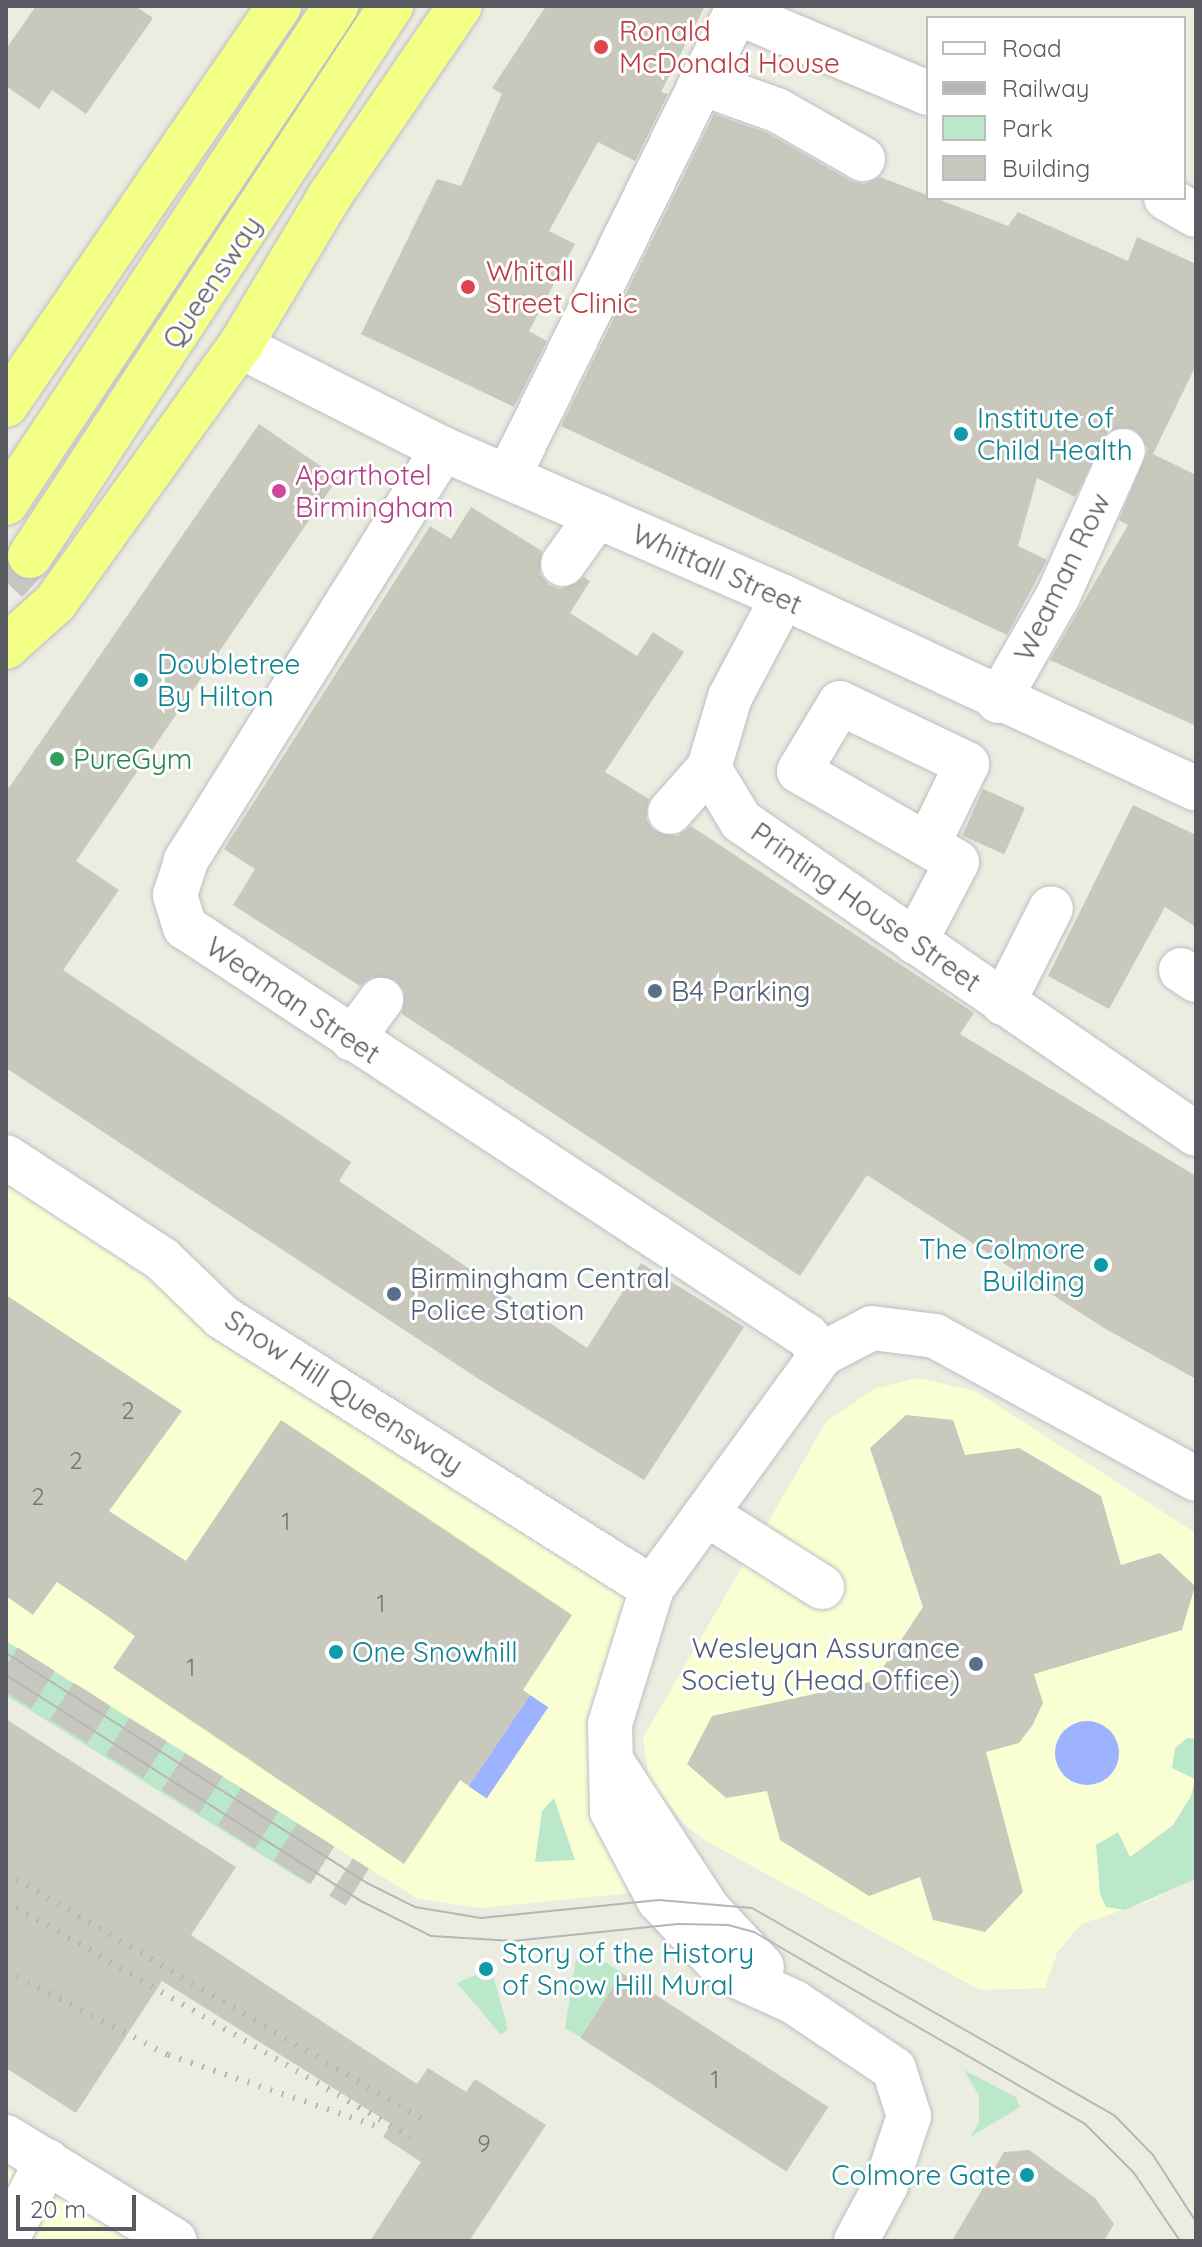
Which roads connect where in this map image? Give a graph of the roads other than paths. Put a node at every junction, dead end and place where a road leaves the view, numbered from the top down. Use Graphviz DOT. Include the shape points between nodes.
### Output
graph roads {
  1 [pos="279,6"];
  2 [pos="336,6"];
  3 [pos="391,6"];
  4 [pos="460,6"];
  5 [pos="738,9"];
  6 [pos="701,83"];
  7 [pos="926,92"];
  8 [pos="863,159"];
  9 [pos="1170,200"];
  10 [pos="1196,215"];
  11 [pos="240,346"];
  12 [pos="6,405"];
  13 [pos="443,449"];
  14 [pos="1123,451"];
  15 [pos="508,477"];
  16 [pos="6,503"];
  17 [pos="597,516"];
  18 [pos="94,548"];
  19 [pos="30,556"];
  20 [pos="563,564"];
  21 [pos="783,597"];
  22 [pos="6,610"];
  23 [pos="6,647"];
  24 [pos="998,701"];
  25 [pos="709,768"];
  26 [pos="1196,789"];
  27 [pos="670,812"];
  28 [pos="928,844"];
  29 [pos="1051,908"];
  30 [pos="915,942"];
  31 [pos="381,1000"];
  32 [pos="1003,1003"];
  33 [pos="352,1039"];
  34 [pos="1193,1126"];
  35 [pos="6,1157"];
  36 [pos="822,1354"];
  37 [pos="1196,1479"];
  38 [pos="708,1515"];
  39 [pos="822,1587"];
  40 [pos="652,1588"];
  41 [pos="6,2137"];
  42 [pos="47,2161"];
  43 [pos="6,2241"];
  44 [pos="175,2241"];
  45 [pos="856,2241"];
  1 -- 12 [label="highway"];
  2 -- 16 [label="highway, Queensway"];
  3 -- 19 [label="highway, Queensway"];
  4 -- 11 [label="highway" via="329,197"];
  5 -- 6 [label="street"];
  5 -- 7 [label="street"];
  6 -- 8 [label="street" via="777,110"];
  6 -- 15 [label="street"];
  9 -- 10 [label="street"];
  11 -- 13 [label="street, Whittall Street"];
  11 -- 18 [label="highway"];
  13 -- 15 [label="street, Whittall Street"];
  13 -- 33 [label="street, Weaman Street" via="186,861 175,895 185,927"];
  14 -- 24 [label="street, Weaman Row" via="1058,596"];
  15 -- 17 [label="street, Whittall Street"];
  17 -- 20 [label="street"];
  17 -- 21 [label="street, Whittall Street"];
  18 -- 22 [label="highway" via="48,591"];
  18 -- 23 [label="highway" via="55,603"];
  21 -- 24 [label="street, Whittall Street"];
  21 -- 25 [label="street" via="730,697"];
  24 -- 26 [label="street, Whittall Street"];
  25 -- 27 [label="street"];
  25 -- 30 [label="street, Printing House Street" via="741,821"];
  28 -- 30 [label="street" via="957,862"];
  29 -- 32 [label="street"];
  30 -- 32 [label="street, Printing House Street"];
  31 -- 33 [label="street"];
  32 -- 34 [label="street, Printing House Street"];
  33 -- 36 [label="street, Weaman Street" via="807,1336"];
  35 -- 40 [label="street, Snow Hill Queensway" via="162,1259 222,1317"];
  36 -- 37 [label="street" via="872,1328 935,1336"];
  36 -- 38 [label="street"];
  38 -- 39 [label="street"];
  38 -- 40 [label="street"];
  40 -- 45 [label="street" via="610,1724 612,1811 659,1900 726,1971 794,2002 894,2069 909,2116 896,2159"];
  41 -- 42 [label="street"];
  42 -- 43 [label="street"];
  42 -- 44 [label="street"];
}
